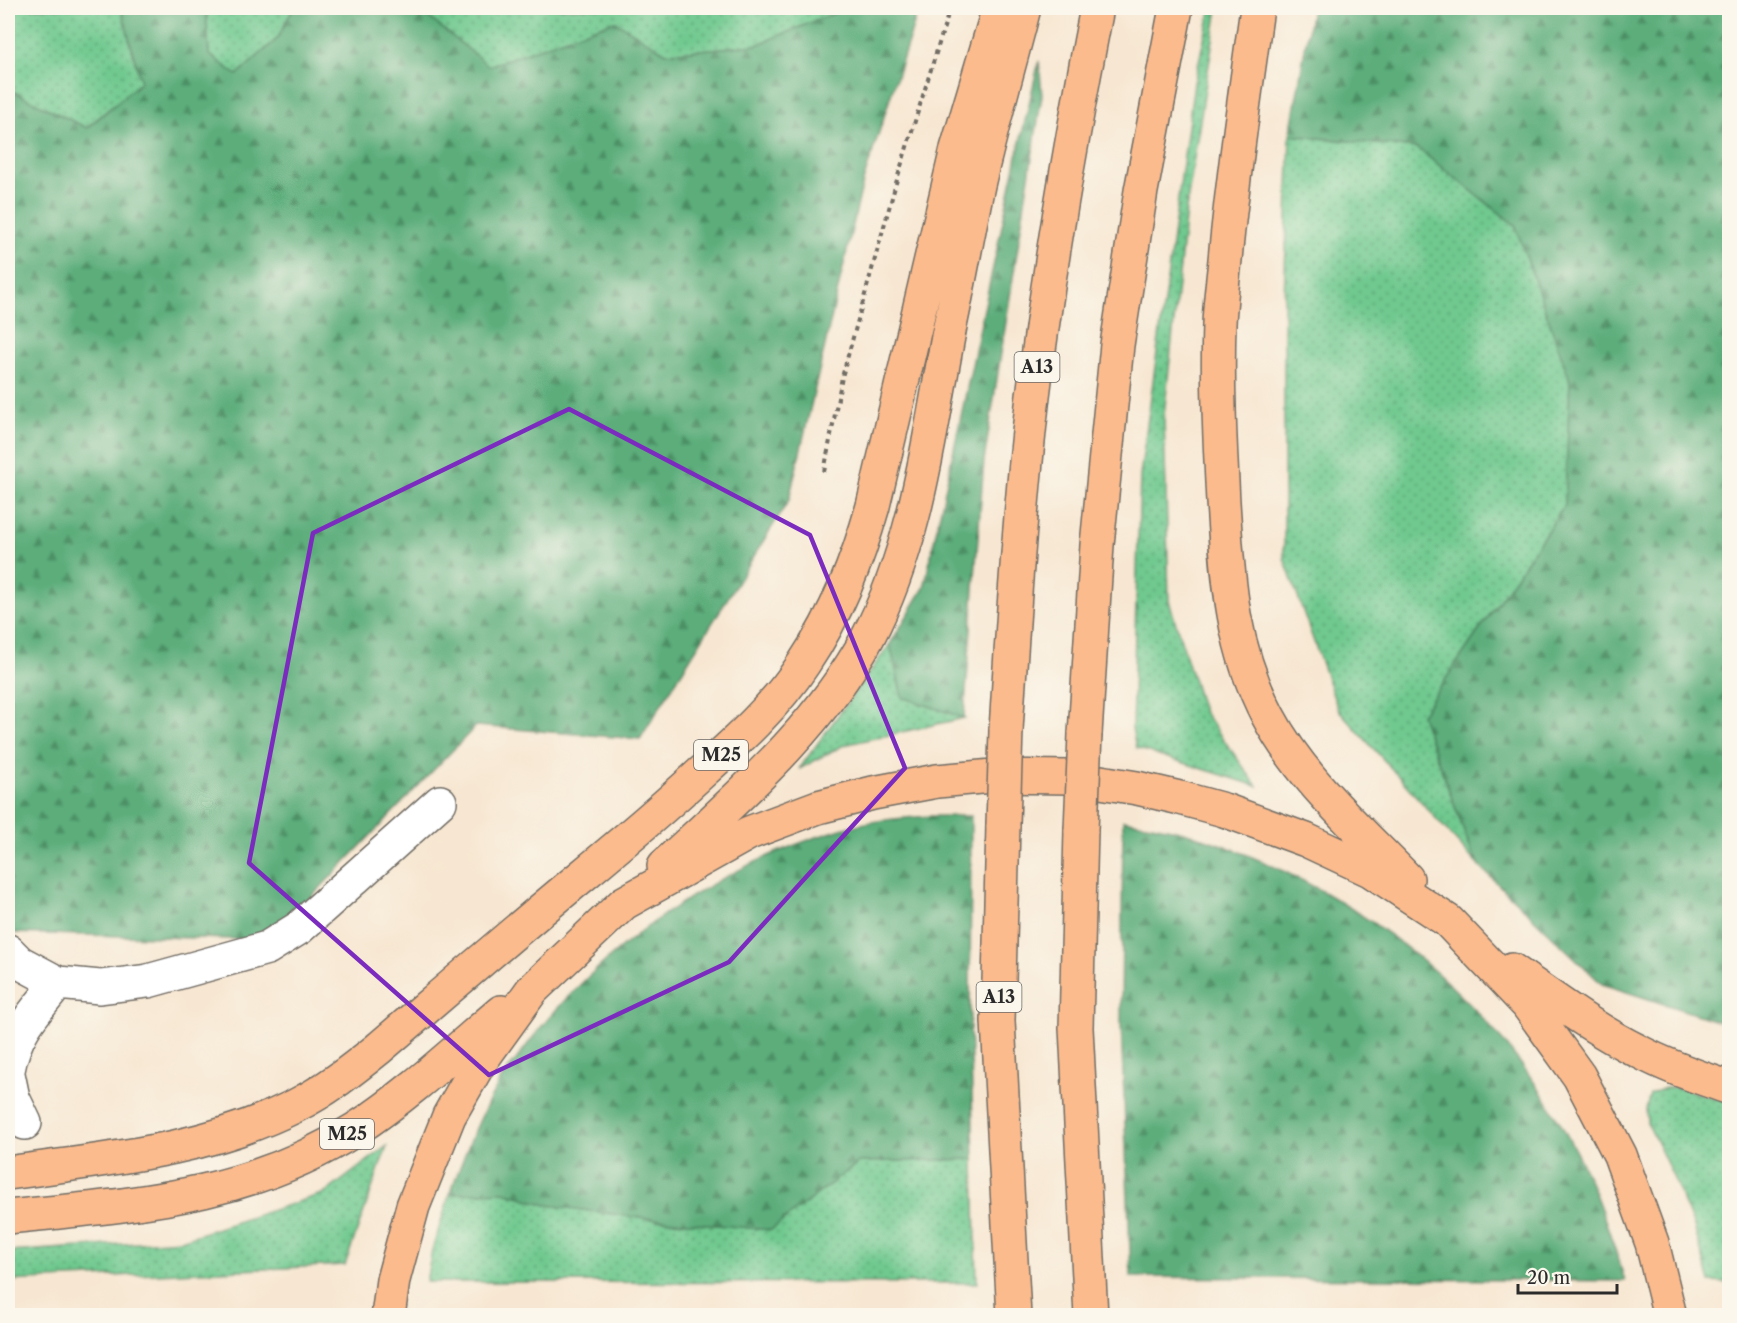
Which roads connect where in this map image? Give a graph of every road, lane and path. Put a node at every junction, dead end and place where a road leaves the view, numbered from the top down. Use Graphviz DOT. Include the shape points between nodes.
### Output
graph roads {
  1 [pos="950,8"];
  2 [pos="999,8"];
  3 [pos="1024,8"];
  4 [pos="1097,8"];
  5 [pos="1176,8"];
  6 [pos="1257,8"];
  7 [pos="824,472"];
  8 [pos="440,802"];
  9 [pos="624,903"];
  10 [pos="1457,930"];
  11 [pos="575,948"];
  12 [pos="8,951"];
  13 [pos="58,983"];
  14 [pos="8,1072"];
  15 [pos="1730,1088"];
  16 [pos="24,1123"];
  17 [pos="8,1173"];
  18 [pos="8,1217"];
  19 [pos="388,1316"];
  20 [pos="1014,1316"];
  21 [pos="1091,1316"];
  22 [pos="1670,1316"];
  1 -- 7 [label="path" via="842,377"];
  2 -- 17 [label="highway, M25" via="957,149 862,547 829,621 776,700 738,741 630,836 337,1081 255,1125 210,1140"];
  3 -- 9 [label="highway" via="979,184 919,486 890,589 867,637 833,692 789,746"];
  4 -- 20 [label="highway, A13, bridge" via="1073,130 1033,396 1019,530 1006,730 998,1021"];
  5 -- 21 [label="highway, bridge" via="1141,191 1118,345 1097,545 1085,734 1076,1028"];
  6 -- 10 [label="highway" via="1219,323 1228,577 1240,650 1282,742 1306,774"];
  8 -- 13 [label="lane" via="299,928 267,948 148,981 100,987"];
  9 -- 10 [label="highway" via="749,832 819,807 937,781 993,776 1070,777 1180,798 1306,840 1370,870"];
  9 -- 11 [label="highway"];
  10 -- 15 [label="highway" via="1598,1029 1640,1053"];
  10 -- 22 [label="highway" via="1527,1004 1579,1076 1620,1155 1652,1243"];
  11 -- 18 [label="highway, M25" via="402,1095 357,1128 290,1164 251,1179 188,1195"];
  11 -- 19 [label="highway" via="532,990 506,1024 449,1116 413,1206 393,1280"];
  12 -- 13 [label="lane" via="19,962"];
  13 -- 14 [label="lane" via="22,1028 11,1050"];
  14 -- 16 [label="lane" via="12,1098"];
}
